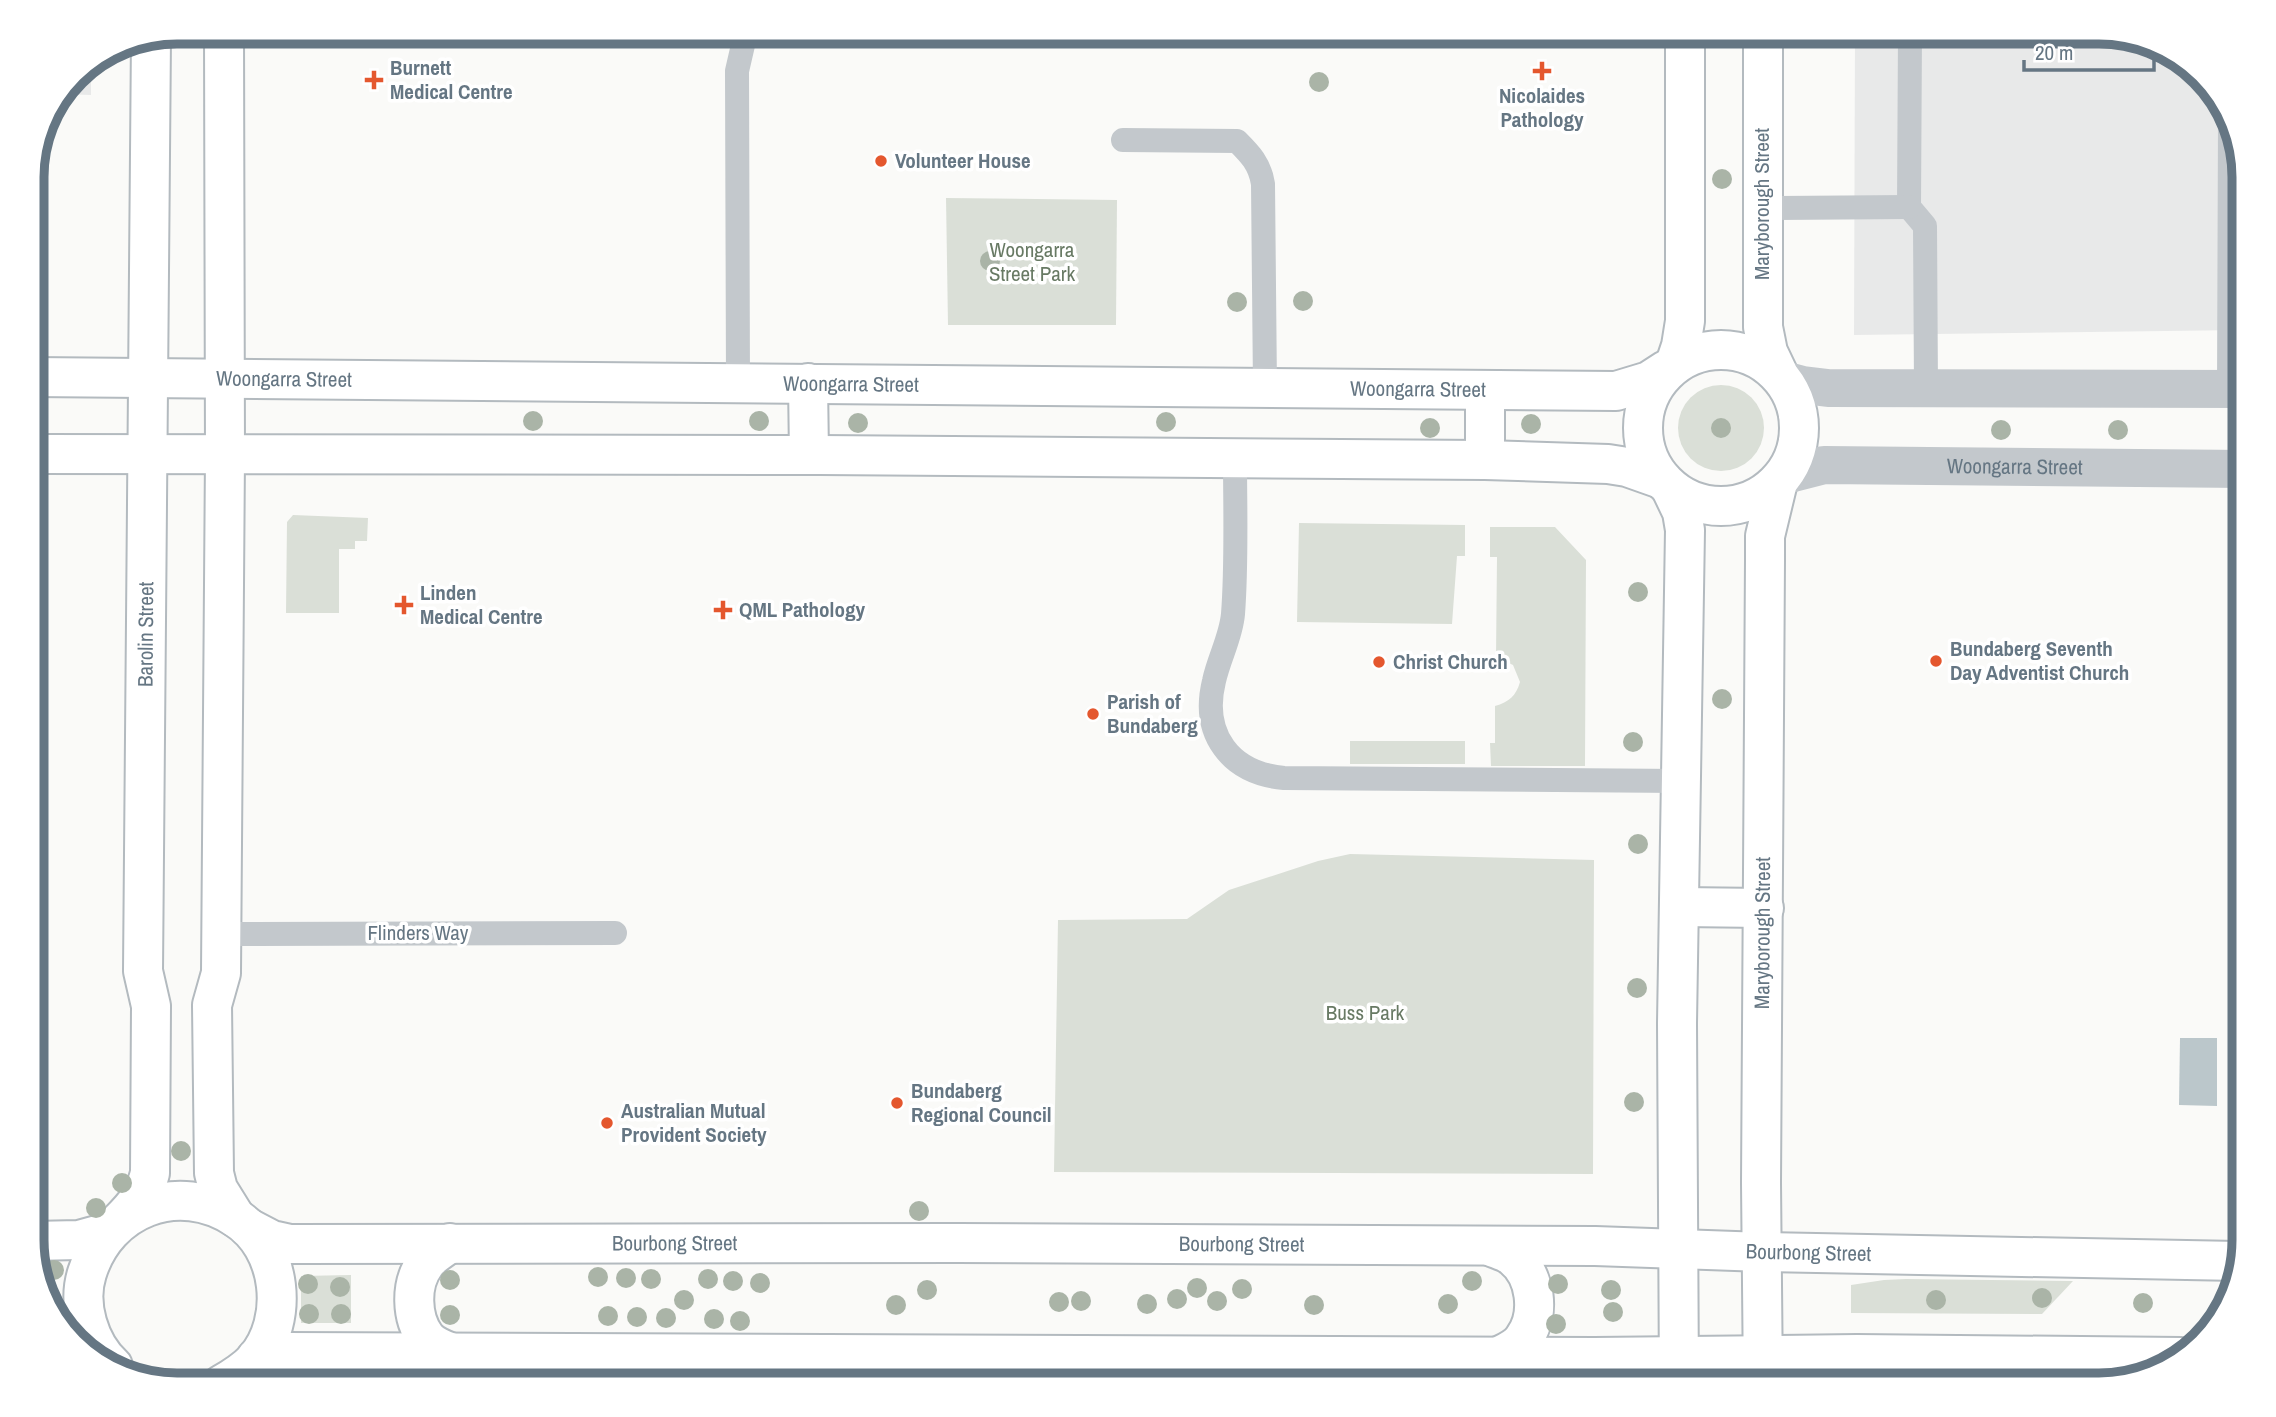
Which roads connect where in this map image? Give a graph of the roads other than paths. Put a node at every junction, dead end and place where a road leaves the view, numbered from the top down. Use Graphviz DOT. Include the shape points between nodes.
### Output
graph roads {
  1 [pos="224,44"];
  2 [pos="743,44"];
  3 [pos="1685,44"];
  4 [pos="1763,44"];
  5 [pos="1910,44"];
  6 [pos="151,46"];
  7 [pos="1123,140"];
  8 [pos="2231,159"];
  9 [pos="2232,198"];
  10 [pos="1909,207"];
  11 [pos="1762,208"];
  12 [pos="1671,367"];
  13 [pos="44,377"];
  14 [pos="148,377"];
  15 [pos="1781,377"];
  16 [pos="225,378"];
  17 [pos="738,383"];
  18 [pos="808,383"];
  19 [pos="1265,388"];
  20 [pos="1926,388"];
  21 [pos="2232,389"];
  22 [pos="1485,390"];
  23 [pos="44,454"];
  24 [pos="148,454"];
  25 [pos="225,454"];
  26 [pos="809,456"];
  27 [pos="1235,458"];
  28 [pos="1485,460"];
  29 [pos="2232,469"];
  30 [pos="1782,479"];
  31 [pos="1666,484"];
  32 [pos="1681,781"];
  33 [pos="1681,907"];
  34 [pos="1763,908"];
  35 [pos="615,933"];
  36 [pos="221,934"];
  37 [pos="212,1005"];
  38 [pos="152,1006"];
  39 [pos="242,1223"];
  40 [pos="114,1226"];
  41 [pos="44,1241"];
  42 [pos="450,1244"];
  43 [pos="1492,1247"];
  44 [pos="1678,1249"];
  45 [pos="1763,1252"];
  46 [pos="2230,1261"];
  47 [pos="96,1346"];
  48 [pos="455,1354"];
  49 [pos="1497,1357"];
  50 [pos="2162,1358"];
  51 [pos="1679,1370"];
  52 [pos="1763,1370"];
  53 [pos="239,1373"];
  54 [pos="243,1373"];
  1 -- 16 [label="main road"];
  2 -- 17 [label="lane" via="737,71"];
  3 -- 12 [label="main road" via="1685,321"];
  4 -- 11 [label="main road, Maryborough Street"];
  5 -- 10 [label="lane"];
  6 -- 14 [label="main road, Barolin Street"];
  7 -- 19 [label="lane" via="1237,141 1261,171"];
  8 -- 9 [label="lane"];
  10 -- 11 [label="lane"];
  10 -- 20 [label="lane" via="1925,226"];
  11 -- 15 [label="main road, Maryborough Street" via="1763,327 1768,352"];
  12 -- 15 [label="main road" via="1694,354 1716,349 1739,351 1760,359"];
  12 -- 22 [label="main road, Woongarra Street" via="1649,381 1616,391"];
  12 -- 31 [label="main road" via="1652,390 1643,412 1648,460"];
  13 -- 14 [label="main road, Woongarra Street"];
  14 -- 16 [label="main road, Woongarra Street"];
  14 -- 24 [label="main road, Barolin Street"];
  15 -- 20 [label="street" via="1828,387"];
  15 -- 30 [label="main road" via="1796,402 1800,428 1796,453"];
  16 -- 17 [label="main road, Woongarra Street"];
  16 -- 25 [label="main road"];
  17 -- 18 [label="main road, Woongarra Street"];
  18 -- 19 [label="main road, Woongarra Street"];
  18 -- 26 [label="main road"];
  19 -- 22 [label="main road, Woongarra Street"];
  20 -- 21 [label="street"];
  22 -- 28 [label="main road"];
  23 -- 24 [label="main road"];
  24 -- 25 [label="main road"];
  24 -- 38 [label="main road, Barolin Street" via="143,971"];
  25 -- 26 [label="main road"];
  25 -- 36 [label="main road"];
  26 -- 27 [label="main road"];
  27 -- 28 [label="main road"];
  27 -- 32 [label="lane" via="1233,621 1211,702 1217,738 1240,763 1260,774 1284,778"];
  28 -- 31 [label="main road" via="1608,464"];
  29 -- 30 [label="street, Woongarra Street" via="1824,465"];
  30 -- 31 [label="main road" via="1760,497 1738,505 1715,506 1692,501"];
  30 -- 34 [label="main road, Maryborough Street" via="1765,536"];
  31 -- 32 [label="main road" via="1682,512 1685,530"];
  32 -- 33 [label="main road"];
  33 -- 34 [label="main road"];
  33 -- 44 [label="main road"];
  34 -- 45 [label="main road, Maryborough Street"];
  35 -- 36 [label="lane, Flinders Way"];
  36 -- 37 [label="main road" via="220,972"];
  37 -- 38 [label="main road"];
  37 -- 39 [label="main road" via="214,1172 218,1189"];
  38 -- 40 [label="main road, Barolin Street" via="150,1173 138,1203"];
  39 -- 40 [label="main road, Bourbong Street" via="208,1205 178,1201 147,1206"];
  39 -- 42 [label="main road, Bourbong Street" via="272,1240 290,1244"];
  39 -- 53 [label="main road" via="266,1251 275,1278 277,1306 271,1334"];
  40 -- 41 [label="main road" via="79,1240"];
  40 -- 47 [label="main road, Barolin Street" via="92,1256 84,1283 84,1311"];
  42 -- 43 [label="main road, Bourbong Street"];
  42 -- 48 [label="main road" via="423,1266 416,1280 415,1308 427,1339"];
  43 -- 44 [label="main road, Bourbong Street"];
  43 -- 49 [label="main road" via="1511,1255 1523,1267 1533,1295 1532,1321 1524,1339"];
  44 -- 45 [label="main road, Bourbong Street"];
  44 -- 51 [label="main road"];
  45 -- 46 [label="main road, Bourbong Street"];
  45 -- 52 [label="main road, Maryborough Street"];
  48 -- 49 [label="main road"];
  48 -- 54 [label="main road" via="284,1352"];
  49 -- 51 [label="main road"];
  50 -- 52 [label="main road"];
  51 -- 52 [label="main road"];
}
